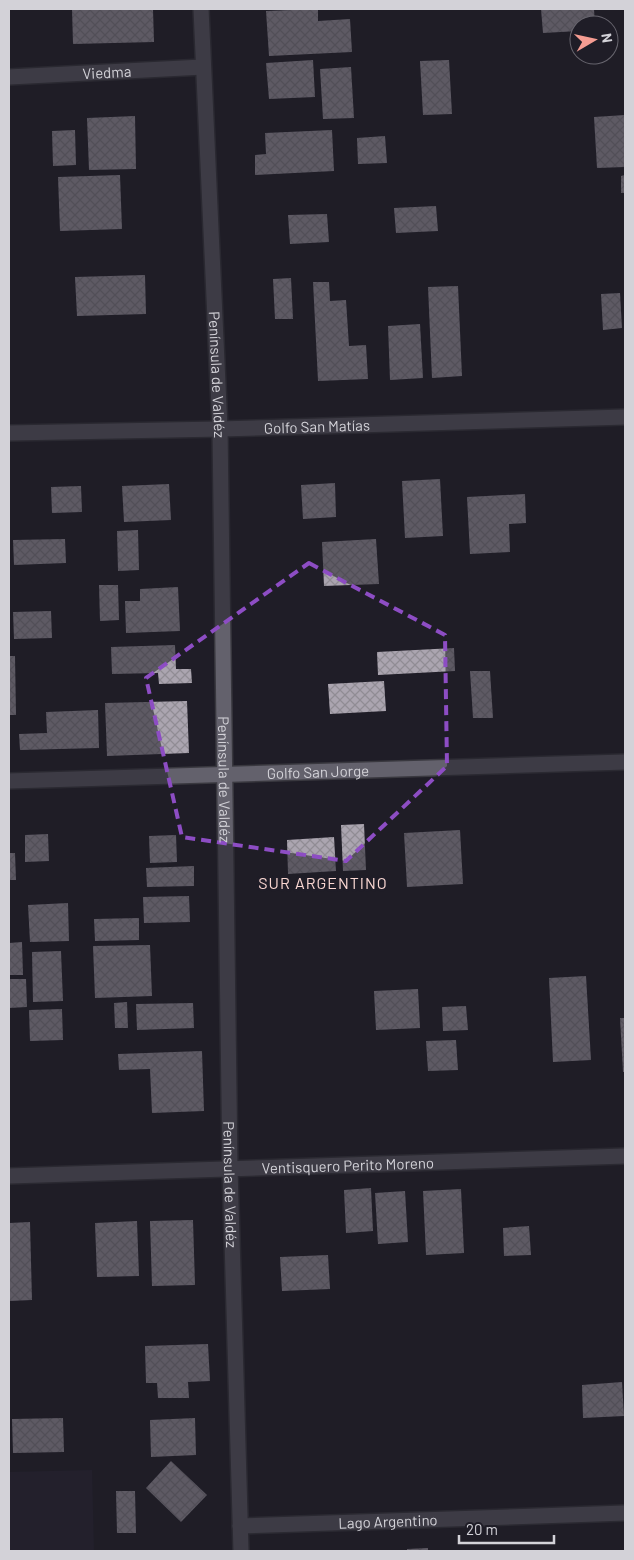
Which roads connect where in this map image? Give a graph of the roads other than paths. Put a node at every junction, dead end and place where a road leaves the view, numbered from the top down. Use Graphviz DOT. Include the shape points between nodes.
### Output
graph roads {
  1 [pos="201,9"];
  2 [pos="203,67"];
  3 [pos="9,76"];
  4 [pos="625,417"];
  5 [pos="220,429"];
  6 [pos="9,433"];
  7 [pos="625,762"];
  8 [pos="225,774"];
  9 [pos="9,781"];
  10 [pos="625,1156"];
  11 [pos="230,1169"];
  12 [pos="9,1176"];
  13 [pos="625,1514"];
  14 [pos="240,1526"];
  15 [pos="241,1551"];
  1 -- 2 [label="street, Península de Valdéz"];
  2 -- 3 [label="street, Viedma"];
  2 -- 5 [label="street, Península de Valdéz"];
  4 -- 5 [label="street, Golfo San Matías"];
  5 -- 6 [label="street, Golfo San Matías"];
  5 -- 8 [label="street, Península de Valdéz"];
  7 -- 8 [label="street, Golfo San Jorge"];
  8 -- 9 [label="street, Golfo San Jorge"];
  8 -- 11 [label="street, Península de Valdéz"];
  10 -- 11 [label="street, Ventisquero Perito Moreno"];
  11 -- 12 [label="street, Ventisquero Perito Moreno"];
  11 -- 14 [label="street, Península de Valdéz"];
  13 -- 14 [label="street, Lago Argentino"];
  14 -- 15 [label="street, Península de Valdéz"];
}
